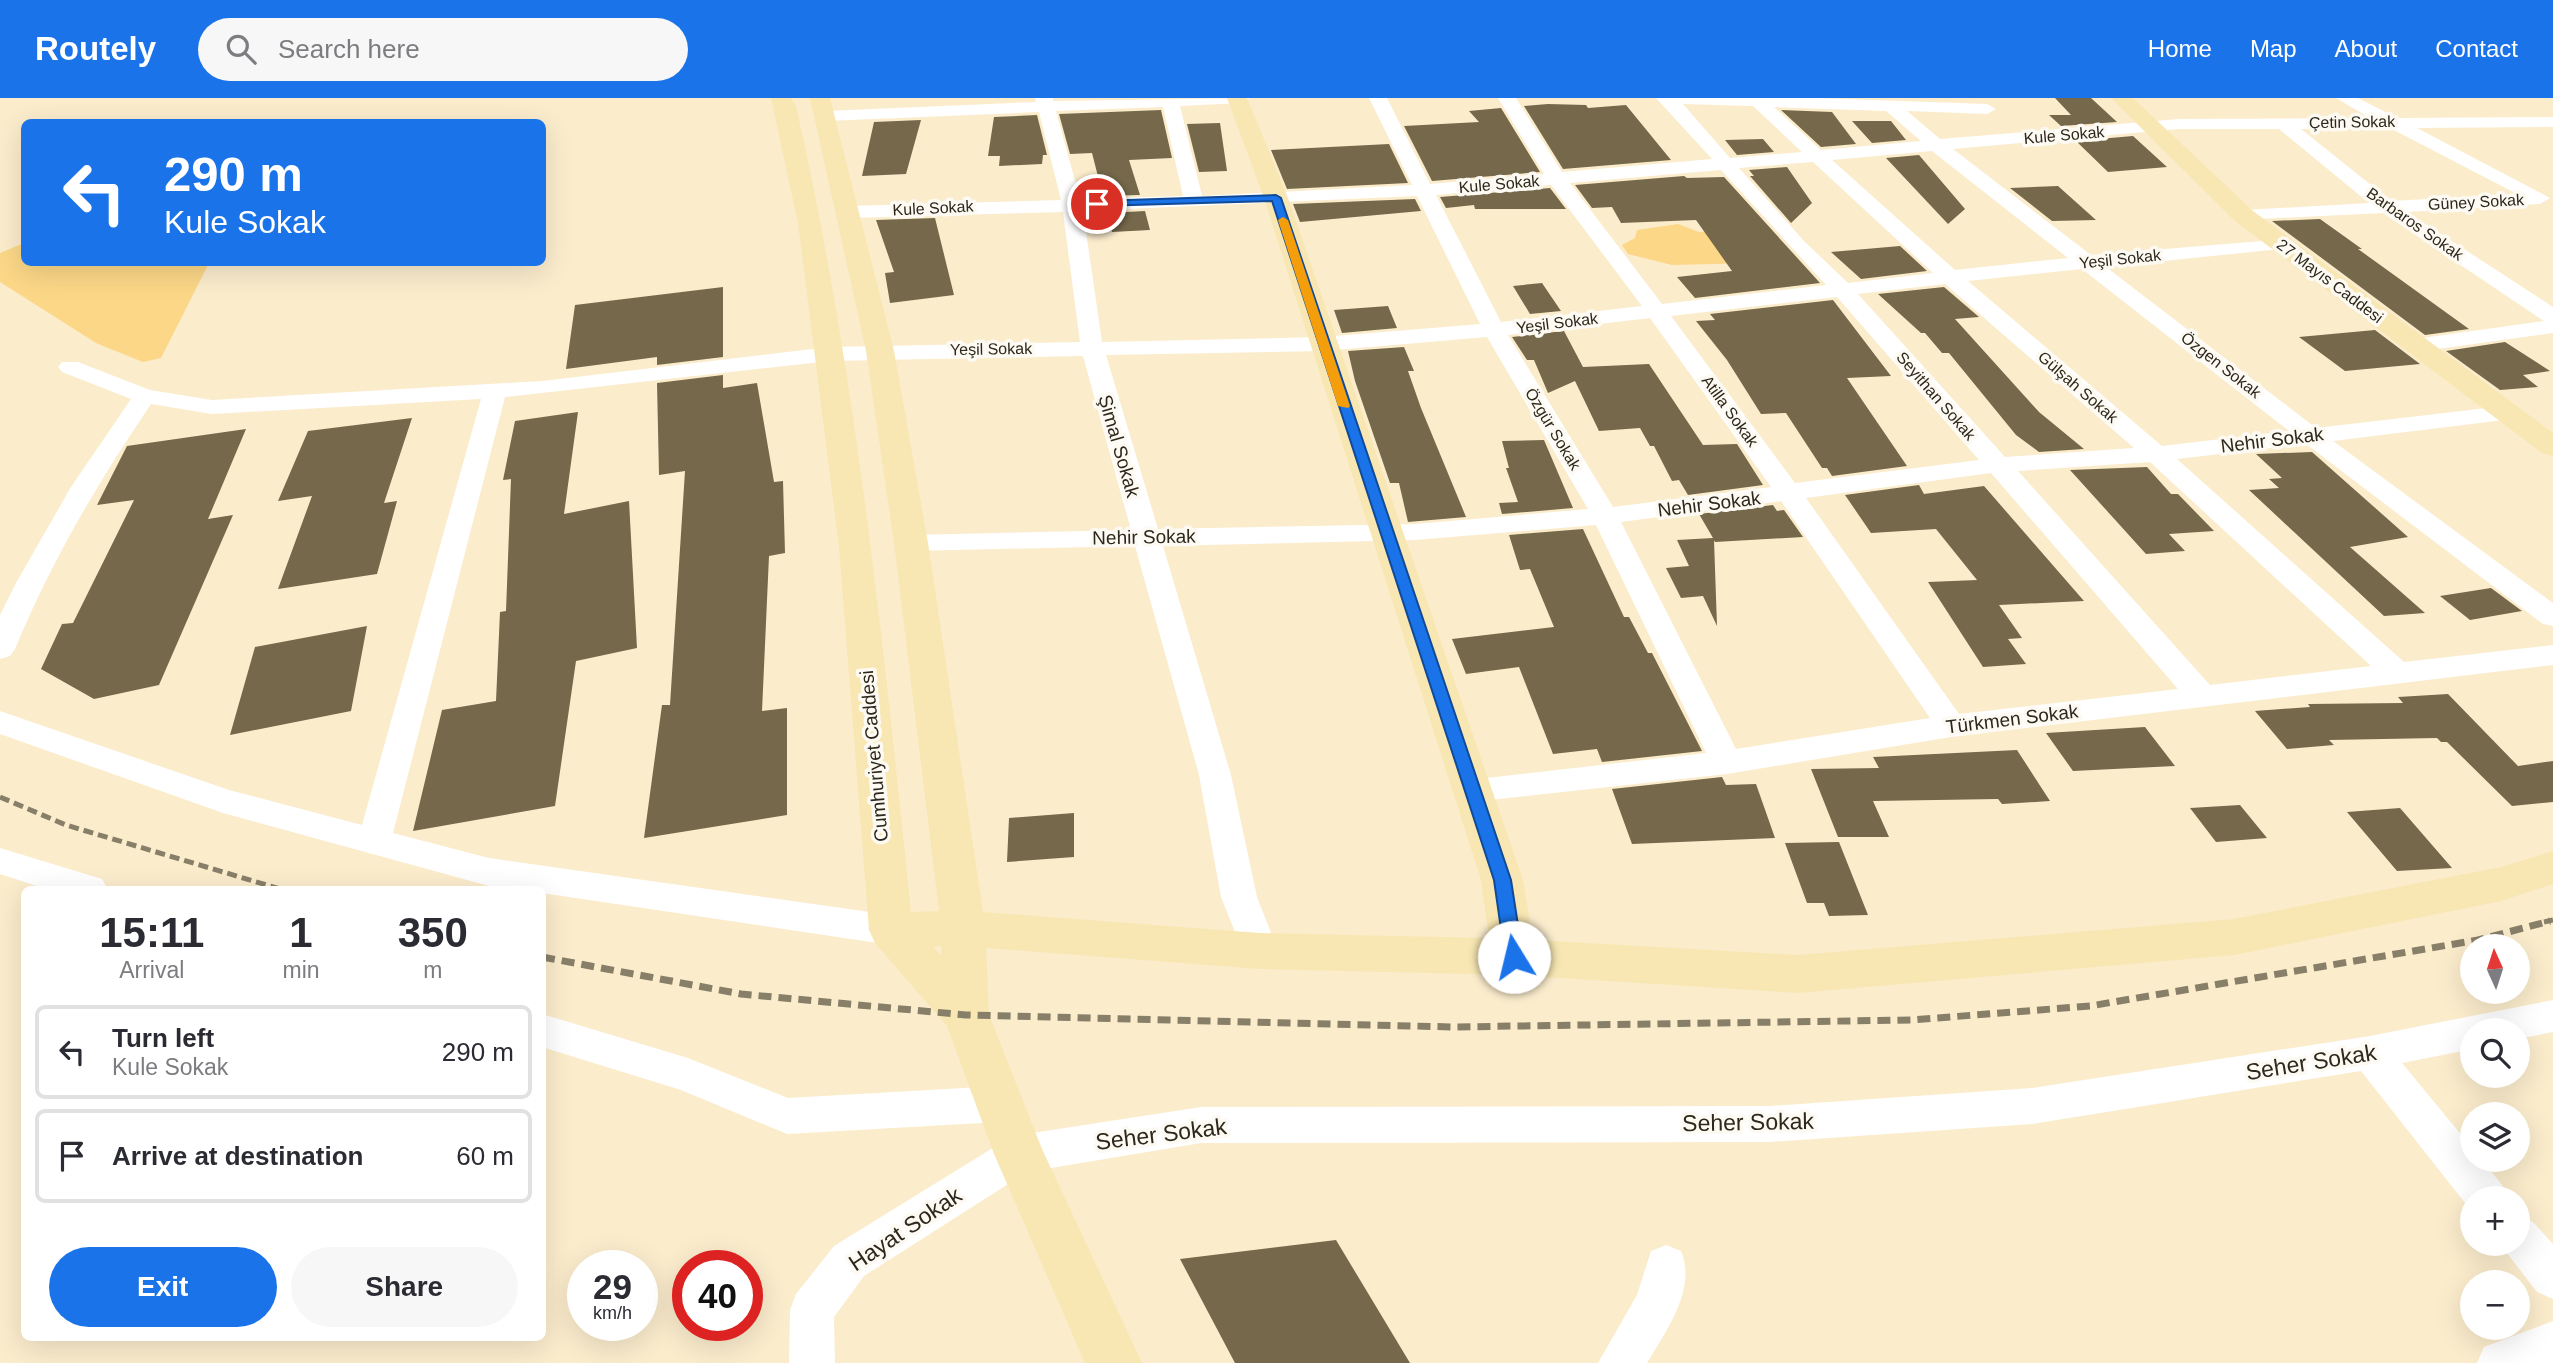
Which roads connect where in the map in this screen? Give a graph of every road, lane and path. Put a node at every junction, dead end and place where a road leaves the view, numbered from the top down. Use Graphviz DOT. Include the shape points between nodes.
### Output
graph roads {
  1 [pos="781,98"];
  2 [pos="1238,98"];
  3 [pos="1378,98"];
  4 [pos="1507,98"];
  5 [pos="1667,98"];
  6 [pos="2121,98"];
  7 [pos="2345,98"];
  8 [pos="1758,101"];
  9 [pos="1171,102"];
  10 [pos="1045,103"];
  11 [pos="823,107"];
  12 [pos="1893,108"];
  13 [pos="1992,112"];
  14 [pos="2391,122"];
  15 [pos="2553,122"];
  16 [pos="2283,123"];
  17 [pos="2150,128"];
  18 [pos="2028,138"];
  19 [pos="1936,145"];
  20 [pos="1815,153"];
  21 [pos="1727,162"];
  22 [pos="1557,179"];
  23 [pos="1425,190"];
  24 [pos="1276,198"];
  25 [pos="1194,202"];
  26 [pos="2547,202"];
  27 [pos="1072,204"];
  28 [pos="2386,207"];
  29 [pos="847,212"];
  30 [pos="2244,216"];
  31 [pos="2280,243"];
  32 [pos="2088,262"];
  33 [pos="1952,279"];
  34 [pos="1843,290"];
  35 [pos="1656,311"];
  36 [pos="2553,317"];
  37 [pos="2553,326"];
  38 [pos="1494,330"];
  39 [pos="1323,344"];
  40 [pos="2416,345"];
  41 [pos="1091,348"];
  42 [pos="880,351"];
  43 [pos="830,354"];
  44 [pos="70,367"];
  45 [pos="495,390"];
  46 [pos="145,396"];
  47 [pos="2504,413"];
  48 [pos="2311,436"];
  49 [pos="2553,447"];
  50 [pos="2156,454"];
  51 [pos="1997,465"];
  52 [pos="1789,494"];
  53 [pos="1605,516"];
  54 [pos="1386,532"];
  55 [pos="1144,537"];
  56 [pos="911,543"];
  57 [pos="2551,614"];
  58 [pos="0,649"];
  59 [pos="2553,655"];
  60 [pos="2398,673"];
  61 [pos="2202,696"];
  62 [pos="0,722"];
  63 [pos="1951,726"];
  64 [pos="1727,762"];
  65 [pos="1472,790"];
  66 [pos="374,842"];
  67 [pos="0,861"];
  68 [pos="2553,867"];
  69 [pos="80,886"];
  70 [pos="963,928"];
  71 [pos="891,930"];
  72 [pos="1260,951"];
  73 [pos="1514,957"];
  74 [pos="966,1015"];
  75 [pos="2553,1016"];
  76 [pos="2530,1021"];
  77 [pos="546,1031"];
  78 [pos="2460,1035"];
  79 [pos="2370,1053"];
  80 [pos="999,1104"];
  81 [pos="1019,1154"];
  82 [pos="2477,1186"];
  83 [pos="2530,1251"];
  84 [pos="1666,1266"];
  85 [pos="2553,1277"];
  86 [pos="2553,1344"];
  87 [pos="812,1363"];
  88 [pos="1114,1363"];
  89 [pos="1622,1363"];
  90 [pos="2500,1363"];
  1 -- 43 [label="street, Cumhuriyet Caddesi" via="810,223"];
  2 -- 9 [label="street"];
  2 -- 24 [label="street"];
  3 -- 23 [label="street, Özgür Sokak"];
  4 -- 22 [label="street, Atilla Sokak"];
  5 -- 8 [label="street"];
  5 -- 21 [label="street, Seyithan Sokak"];
  6 -- 17 [label="street, 27 Mayıs Caddesi"];
  7 -- 14 [label="street"];
  8 -- 12 [label="street"];
  8 -- 20 [label="street, Gülşah Sokak"];
  9 -- 10 [label="street"];
  9 -- 25 [label="street"];
  10 -- 11 [label="street" via="949,109"];
  10 -- 27 [label="street, Şimal Sokak"];
  11 -- 29 [label="street"];
  12 -- 13 [label="street"];
  12 -- 19 [label="street, Özgen Sokak"];
  13 -- 18 [label="street"];
  14 -- 15 [label="street, Çetin Sokak"];
  14 -- 16 [label="street, Çetin Sokak"];
  14 -- 26 [label="street"];
  16 -- 17 [label="street, Çetin Sokak"];
  16 -- 28 [label="street, Barbaros Sokak"];
  17 -- 18 [label="street, Kule Sokak"];
  17 -- 30 [label="street, 27 Mayıs Caddesi"];
  18 -- 19 [label="street, Kule Sokak"];
  19 -- 20 [label="street, Kule Sokak"];
  19 -- 32 [label="street, Özgen Sokak"];
  20 -- 21 [label="street, Kule Sokak"];
  20 -- 33 [label="street, Gülşah Sokak"];
  21 -- 22 [label="street, Kule Sokak"];
  21 -- 34 [label="street, Seyithan Sokak" via="1801,253"];
  22 -- 23 [label="street, Kule Sokak"];
  22 -- 35 [label="street, Atilla Sokak"];
  23 -- 24 [label="street, Kule Sokak"];
  23 -- 38 [label="street, Özgür Sokak"];
  24 -- 25 [label="street, Kule Sokak"];
  24 -- 39 [label="street"];
  25 -- 27 [label="street, Kule Sokak"];
  26 -- 28 [label="street, Güney Sokak"];
  27 -- 29 [label="street, Kule Sokak"];
  27 -- 41 [label="street, Şimal Sokak"];
  28 -- 30 [label="street, Güney Sokak"];
  28 -- 36 [label="street, Barbaros Sokak"];
  29 -- 42 [label="street"];
  30 -- 31 [label="street, 27 Mayıs Caddesi"];
  31 -- 32 [label="street, Yeşil Sokak"];
  31 -- 40 [label="street, 27 Mayıs Caddesi"];
  32 -- 33 [label="street, Yeşil Sokak"];
  32 -- 48 [label="street, Özgen Sokak"];
  33 -- 34 [label="street, Yeşil Sokak"];
  33 -- 50 [label="street, Gülşah Sokak"];
  34 -- 35 [label="street, Yeşil Sokak"];
  34 -- 51 [label="street, Seyithan Sokak"];
  35 -- 38 [label="street, Yeşil Sokak"];
  35 -- 52 [label="street, Atilla Sokak"];
  37 -- 40 [label="street"];
  38 -- 39 [label="street, Yeşil Sokak"];
  38 -- 53 [label="street, Özgür Sokak"];
  39 -- 41 [label="street, Yeşil Sokak"];
  39 -- 54 [label="street"];
  40 -- 47 [label="street, 27 Mayıs Caddesi"];
  41 -- 42 [label="street, Yeşil Sokak"];
  41 -- 55 [label="street, Şimal Sokak"];
  42 -- 43 [label="street, Yeşil Sokak"];
  42 -- 56 [label="street"];
  43 -- 45 [label="street, Yeşil Sokak"];
  43 -- 71 [label="street, Cumhuriyet Caddesi" via="856,547"];
  44 -- 46 [label="street, Yeşil Sokak"];
  45 -- 46 [label="street, Yeşil Sokak" via="212,407"];
  45 -- 66 [label="street"];
  46 -- 58 [label="street" via="94,468 14,613"];
  47 -- 48 [label="street, Nehir Sokak"];
  47 -- 49 [label="street, 27 Mayıs Caddesi"];
  48 -- 50 [label="street, Nehir Sokak"];
  48 -- 57 [label="street, Özgen Sokak"];
  50 -- 51 [label="street, Nehir Sokak"];
  50 -- 60 [label="street, Gülşah Sokak"];
  51 -- 52 [label="street, Nehir Sokak"];
  51 -- 61 [label="street, Seyithan Sokak"];
  52 -- 53 [label="street, Nehir Sokak"];
  52 -- 63 [label="street, Atilla Sokak"];
  53 -- 54 [label="street, Nehir Sokak"];
  53 -- 64 [label="street, Özgür Sokak"];
  54 -- 55 [label="street, Nehir Sokak"];
  54 -- 65 [label="street"];
  55 -- 56 [label="street, Nehir Sokak"];
  55 -- 72 [label="street, Şimal Sokak" via="1215,775 1239,897"];
  56 -- 70 [label="street"];
  59 -- 60 [label="street, Türkmen Sokak"];
  60 -- 61 [label="street, Türkmen Sokak"];
  61 -- 63 [label="street, Türkmen Sokak"];
  62 -- 66 [label="street" via="223,801"];
  63 -- 64 [label="street, Türkmen Sokak"];
  64 -- 65 [label="street, Türkmen Sokak"];
  65 -- 73 [label="street" via="1502,880"];
  66 -- 71 [label="street" via="488,872"];
  67 -- 69 [label="street"];
  68 -- 73 [label="street" via="2501,884 2234,937 1798,974"];
  70 -- 71 [label="street"];
  70 -- 72 [label="street"];
  70 -- 74 [label="street"];
  71 -- 74 [label="street"];
  72 -- 73 [label="street"];
  74 -- 80 [label="street"];
  75 -- 76 [label="street"];
  77 -- 80 [label="street" via="688,1075 787,1116"];
  78 -- 79 [label="street, Seher Sokak"];
  79 -- 81 [label="street, Seher Sokak" via="2018,1107 1769,1124 1201,1125"];
  79 -- 82 [label="street"];
  80 -- 81 [label="street"];
  81 -- 87 [label="street, Hayat Sokak" via="849,1261 812,1310"];
  81 -- 88 [label="street"];
  83 -- 85 [label="street"];
  84 -- 89 [label="street" via="1657,1304"];
  86 -- 90 [label="street"];
}
